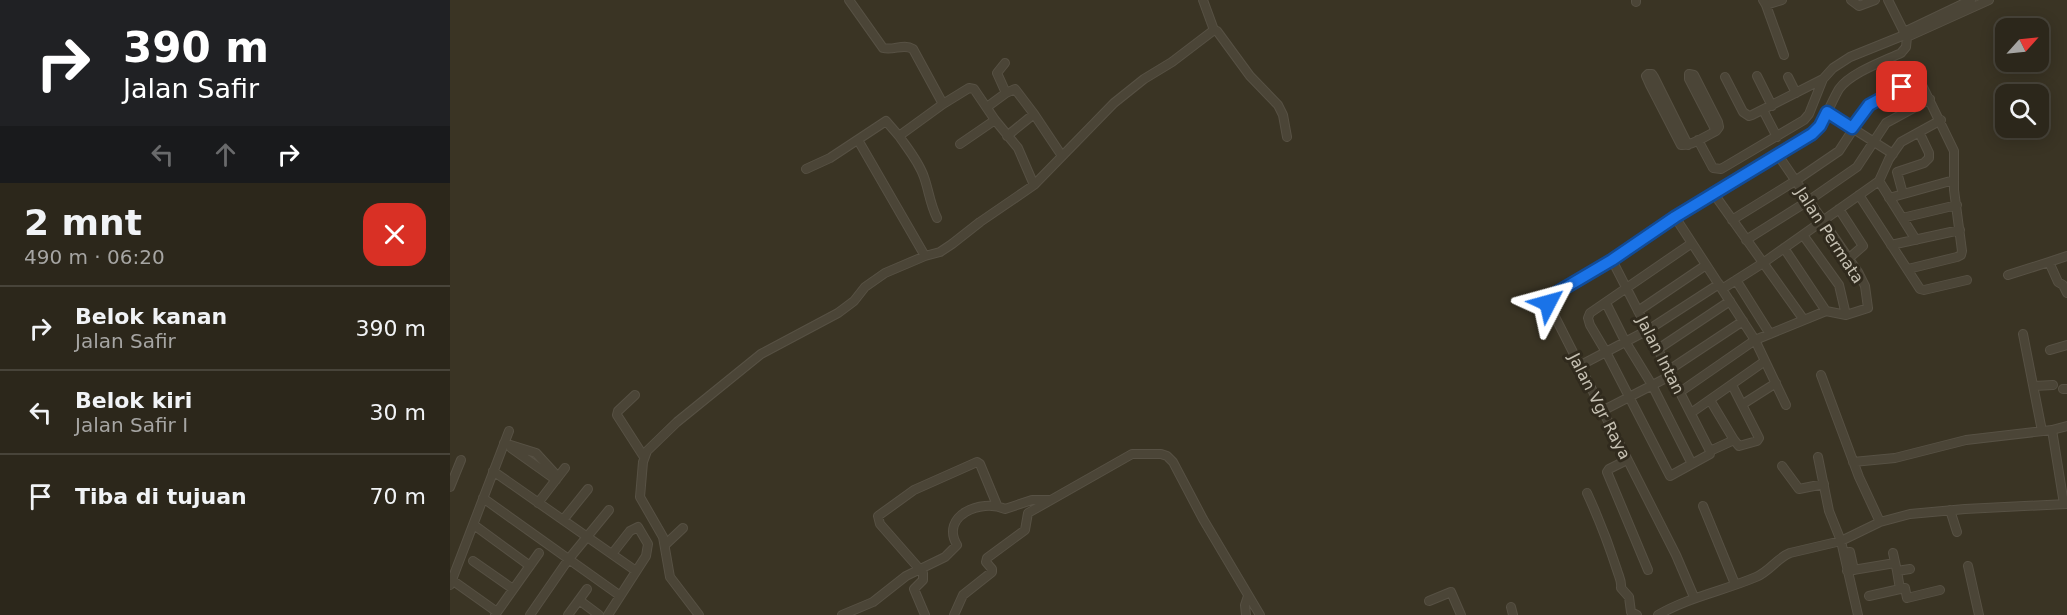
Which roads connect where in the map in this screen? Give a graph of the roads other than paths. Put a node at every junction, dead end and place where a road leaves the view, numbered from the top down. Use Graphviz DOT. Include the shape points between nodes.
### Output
graph roads {
  1 [pos="849,0"];
  2 [pos="1203,0"];
  3 [pos="1782,0"];
  4 [pos="1851,0"];
  5 [pos="1875,0"];
  6 [pos="1888,0"];
  7 [pos="1948,0"];
  8 [pos="1971,0"];
  9 [pos="1989,0"];
  10 [pos="1765,3"];
  11 [pos="1951,10"];
  12 [pos="1214,30"];
  13 [pos="1904,35"];
  14 [pos="1784,55"];
  15 [pos="1005,63"];
  16 [pos="1757,76"];
  17 [pos="1725,77"];
  18 [pos="1788,77"];
  19 [pos="1823,80"];
  20 [pos="1006,93"];
  21 [pos="1796,93"];
  22 [pos="1930,99"];
  23 [pos="943,104"];
  24 [pos="1772,105"];
  25 [pos="987,107"];
  26 [pos="1763,110"];
  27 [pos="1827,112"];
  28 [pos="1035,114"];
  29 [pos="995,120"];
  30 [pos="1941,120"];
  31 [pos="1852,128"];
  32 [pos="1716,131"];
  33 [pos="1918,132"];
  34 [pos="900,136"];
  35 [pos="1007,136"];
  36 [pos="1287,137"];
  37 [pos="1778,137"];
  38 [pos="858,140"];
  39 [pos="1698,140"];
  40 [pos="1873,141"];
  41 [pos="960,144"];
  42 [pos="1688,145"];
  43 [pos="1893,154"];
  44 [pos="1778,155"];
  45 [pos="1062,156"];
  46 [pos="807,169"];
  47 [pos="1954,180"];
  48 [pos="1795,181"];
  49 [pos="1879,181"];
  50 [pos="1034,185"];
  51 [pos="1714,194"];
  52 [pos="1903,194"];
  53 [pos="1858,195"];
  54 [pos="1889,198"];
  55 [pos="1808,201"];
  56 [pos="1957,205"];
  57 [pos="1839,209"];
  58 [pos="1675,217"];
  59 [pos="937,218"];
  60 [pos="1902,218"];
  61 [pos="1732,220"];
  62 [pos="1822,221"];
  63 [pos="1960,230"];
  64 [pos="1803,235"];
  65 [pos="1746,240"];
  66 [pos="1916,240"];
  67 [pos="1692,243"];
  68 [pos="1891,245"];
  69 [pos="1784,248"];
  70 [pos="925,256"];
  71 [pos="2067,256"];
  72 [pos="1848,259"];
  73 [pos="1612,260"];
  74 [pos="2049,262"];
  75 [pos="1763,263"];
  76 [pos="1706,265"];
  77 [pos="1908,269"];
  78 [pos="2008,275"];
  79 [pos="1737,280"];
  80 [pos="1967,280"];
  81 [pos="1721,286"];
  82 [pos="1627,289"];
  83 [pos="2067,293"];
  84 [pos="1730,301"];
  85 [pos="1606,303"];
  86 [pos="1638,311"];
  87 [pos="1826,311"];
  88 [pos="1846,315"];
  89 [pos="1804,320"];
  90 [pos="1743,321"];
  91 [pos="1648,330"];
  92 [pos="1770,334"];
  93 [pos="2023,334"];
  94 [pos="1755,340"];
  95 [pos="1625,341"];
  96 [pos="2067,345"];
  97 [pos="1658,349"];
  98 [pos="2050,350"];
  99 [pos="1606,352"];
  100 [pos="1765,361"];
  101 [pos="1579,366"];
  102 [pos="1670,373"];
  103 [pos="1821,375"];
  104 [pos="1776,383"];
  105 [pos="1652,385"];
  106 [pos="1732,385"];
  107 [pos="2053,385"];
  108 [pos="2034,386"];
  109 [pos="1680,392"];
  110 [pos="635,395"];
  111 [pos="1629,397"];
  112 [pos="1710,400"];
  113 [pos="1743,404"];
  114 [pos="1786,405"];
  115 [pos="1602,411"];
  116 [pos="1690,413"];
  117 [pos="2067,426"];
  118 [pos="2052,430"];
  119 [pos="509,431"];
  120 [pos="2042,431"];
  121 [pos="1734,440"];
  122 [pos="504,443"];
  123 [pos="1710,451"];
  124 [pos="1818,457"];
  125 [pos="644,458"];
  126 [pos="461,460"];
  127 [pos="1627,460"];
  128 [pos="1853,462"];
  129 [pos="1692,464"];
  130 [pos="1782,466"];
  131 [pos="566,468"];
  132 [pos="493,471"];
  133 [pos="557,478"];
  134 [pos="1824,484"];
  135 [pos="450,487"];
  136 [pos="588,489"];
  137 [pos="1587,493"];
  138 [pos="483,498"];
  139 [pos="1050,501"];
  140 [pos="538,502"];
  141 [pos="2065,504"];
  142 [pos="997,505"];
  143 [pos="1702,506"];
  144 [pos="609,510"];
  145 [pos="1950,510"];
  146 [pos="563,520"];
  147 [pos="1880,522"];
  148 [pos="474,525"];
  149 [pos="683,528"];
  150 [pos="1957,532"];
  151 [pos="588,537"];
  152 [pos="1841,541"];
  153 [pos="666,544"];
  154 [pos="539,553"];
  155 [pos="1893,553"];
  156 [pos="612,554"];
  157 [pos="568,560"];
  158 [pos="473,561"];
  159 [pos="530,566"];
  160 [pos="1968,566"];
  161 [pos="1896,567"];
  162 [pos="1910,568"];
  163 [pos="921,570"];
  164 [pos="1648,570"];
  165 [pos="636,571"];
  166 [pos="1851,571"];
  167 [pos="451,582"];
  168 [pos="1735,584"];
  169 [pos="513,589"];
  170 [pos="587,589"];
  171 [pos="1900,589"];
  172 [pos="1940,590"];
  173 [pos="619,595"];
  174 [pos="1248,596"];
  175 [pos="1869,596"];
  176 [pos="1694,597"];
  177 [pos="579,600"];
  178 [pos="1429,601"];
  179 [pos="496,613"];
  180 [pos="1662,614"];
  181 [pos="530,615"];
  182 [pos="568,615"];
  183 [pos="598,615"];
  184 [pos="608,615"];
  185 [pos="699,615"];
  186 [pos="842,615"];
  187 [pos="925,615"];
  188 [pos="954,615"];
  189 [pos="1246,615"];
  190 [pos="1260,615"];
  191 [pos="1461,615"];
  192 [pos="1637,615"];
  193 [pos="1858,615"];
  194 [pos="1979,615"];
  1 -- 23 [label="street" via="883,48 913,49"];
  2 -- 12 [label="street"];
  3 -- 10 [label="street"];
  4 -- 5 [label="street" via="1859,6"];
  6 -- 13 [label="street"];
  7 -- 11 [label="street"];
  8 -- 11 [label="street"];
  9 -- 13 [label="street"];
  10 -- 14 [label="street"];
  11 -- 13 [label="street"];
  12 -- 36 [label="street" via="1278,105"];
  12 -- 45 [label="street" via="1114,102"];
  13 -- 19 [label="street" via="1845,60"];
  13 -- 27 [label="street, Jalan Vgr Raya" via="1906,46 1901,53 1846,82"];
  15 -- 20 [label="street" via="997,73"];
  16 -- 24 [label="street"];
  17 -- 26 [label="street" via="1745,115"];
  18 -- 21 [label="street"];
  19 -- 21 [label="street"];
  19 -- 37 [label="street" via="1807,118"];
  20 -- 25 [label="street"];
  20 -- 28 [label="street" via="1015,89"];
  21 -- 24 [label="street"];
  22 -- 30 [label="street"];
  22 -- 31 [label="street" via="1917,80 1869,105"];
  22 -- 40 [label="street" via="1886,123"];
  23 -- 25 [label="street" via="969,87"];
  23 -- 34 [label="street"];
  24 -- 26 [label="street"];
  25 -- 29 [label="street"];
  26 -- 37 [label="street"];
  27 -- 31 [label="street"];
  27 -- 44 [label="street, Jalan Vgr Raya" via="1812,134"];
  28 -- 35 [label="street"];
  28 -- 45 [label="street"];
  29 -- 35 [label="street"];
  29 -- 41 [label="street"];
  30 -- 33 [label="street"];
  30 -- 47 [label="street" via="1954,151"];
  31 -- 40 [label="street"];
  31 -- 48 [label="street" via="1839,151"];
  32 -- 32 [label="street" via="1718,122 1694,75 1689,74"];
  32 -- 39 [label="street"];
  33 -- 43 [label="street" via="1902,141"];
  33 -- 52 [label="street" via="1929,158 1898,172"];
  34 -- 38 [label="street" via="886,121"];
  34 -- 59 [label="street" via="919,165"];
  35 -- 50 [label="street" via="1021,153"];
  37 -- 39 [label="street" via="1718,170 1711,166"];
  38 -- 46 [label="street"];
  38 -- 70 [label="street"];
  39 -- 42 [label="street"];
  40 -- 43 [label="street"];
  40 -- 55 [label="street" via="1857,166"];
  42 -- 42 [label="street" via="1679,143 1648,74 1654,77"];
  43 -- 49 [label="street"];
  44 -- 48 [label="street, Jalan Permata"];
  44 -- 51 [label="street, Jalan Vgr Raya"];
  45 -- 50 [label="street"];
  47 -- 52 [label="street"];
  47 -- 56 [label="street"];
  48 -- 55 [label="street, Jalan Permata"];
  48 -- 61 [label="street"];
  49 -- 53 [label="street"];
  49 -- 54 [label="street"];
  50 -- 70 [label="street" via="940,252"];
  51 -- 58 [label="street, Jalan Vgr Raya"];
  51 -- 61 [label="street"];
  52 -- 54 [label="street"];
  53 -- 57 [label="street"];
  53 -- 68 [label="street"];
  54 -- 60 [label="street"];
  55 -- 62 [label="street, Jalan Permata"];
  55 -- 65 [label="street"];
  56 -- 60 [label="street"];
  56 -- 63 [label="street"];
  57 -- 62 [label="street"];
  57 -- 72 [label="street" via="1863,246"];
  58 -- 67 [label="street"];
  58 -- 73 [label="street, Jalan Vgr Raya"];
  60 -- 66 [label="street"];
  61 -- 65 [label="street"];
  62 -- 64 [label="street"];
  62 -- 72 [label="street, Jalan Permata"];
  63 -- 66 [label="street"];
  63 -- 77 [label="street" via="1960,256"];
  64 -- 69 [label="street"];
  64 -- 88 [label="street" via="1839,285"];
  65 -- 75 [label="street"];
  66 -- 68 [label="street"];
  67 -- 76 [label="street"];
  67 -- 82 [label="street"];
  68 -- 77 [label="street"];
  69 -- 75 [label="street"];
  69 -- 87 [label="street"];
  70 -- 125 [label="street" via="872,281 848,307 761,354 677,422"];
  71 -- 74 [label="street"];
  72 -- 88 [label="street, Jalan Permata" via="1865,286 1868,306"];
  73 -- 82 [label="street, Jalan Intan"];
  73 -- 101 [label="street, Jalan Vgr Raya" via="1548,299"];
  74 -- 78 [label="street"];
  74 -- 83 [label="street"];
  75 -- 79 [label="street"];
  75 -- 89 [label="street"];
  76 -- 81 [label="street"];
  76 -- 86 [label="street"];
  77 -- 80 [label="street" via="1922,290"];
  79 -- 81 [label="street"];
  79 -- 92 [label="street"];
  81 -- 84 [label="street"];
  81 -- 91 [label="street"];
  82 -- 85 [label="street"];
  82 -- 86 [label="street, Jalan Intan"];
  84 -- 90 [label="street"];
  84 -- 97 [label="street"];
  85 -- 95 [label="street"];
  85 -- 99 [label="street" via="1588,318"];
  86 -- 91 [label="street, Jalan Intan"];
  87 -- 88 [label="street"];
  87 -- 89 [label="street"];
  89 -- 92 [label="street"];
  90 -- 94 [label="street"];
  90 -- 102 [label="street"];
  91 -- 95 [label="street"];
  91 -- 97 [label="street, Jalan Intan"];
  92 -- 94 [label="street"];
  93 -- 108 [label="street"];
  94 -- 100 [label="street"];
  94 -- 109 [label="street"];
  95 -- 99 [label="street"];
  95 -- 105 [label="street"];
  96 -- 98 [label="street"];
  97 -- 102 [label="street, Jalan Intan"];
  99 -- 101 [label="street"];
  99 -- 111 [label="street"];
  100 -- 104 [label="street"];
  100 -- 106 [label="street"];
  101 -- 115 [label="street, Jalan Vgr Raya"];
  102 -- 105 [label="street"];
  102 -- 109 [label="street, Jalan Intan"];
  103 -- 128 [label="street"];
  104 -- 113 [label="street"];
  104 -- 114 [label="street"];
  105 -- 111 [label="street"];
  105 -- 129 [label="street"];
  106 -- 112 [label="street"];
  106 -- 113 [label="street"];
  107 -- 108 [label="street"];
  108 -- 120 [label="street"];
  109 -- 116 [label="street, Jalan Intan"];
  110 -- 125 [label="street" via="617,415"];
  111 -- 115 [label="street"];
  111 -- 129 [label="street" via="1670,476"];
  112 -- 116 [label="street"];
  112 -- 121 [label="street"];
  113 -- 121 [label="street" via="1759,439 1738,446"];
  115 -- 127 [label="street, Jalan Vgr Raya"];
  116 -- 123 [label="street, Jalan Intan"];
  117 -- 118 [label="street"];
  118 -- 120 [label="street"];
  118 -- 141 [label="street"];
  119 -- 122 [label="street"];
  120 -- 128 [label="street" via="1966,440 1895,458"];
  121 -- 123 [label="street"];
  122 -- 132 [label="street"];
  122 -- 133 [label="street"];
  123 -- 129 [label="street"];
  124 -- 134 [label="street"];
  125 -- 153 [label="street" via="640,497"];
  126 -- 135 [label="street"];
  127 -- 164 [label="street" via="1607,472"];
  127 -- 176 [label="street, Jalan Vgr Raya"];
  128 -- 147 [label="street"];
  130 -- 134 [label="street" via="1799,489"];
  131 -- 133 [label="street"];
  132 -- 138 [label="street"];
  132 -- 140 [label="street"];
  133 -- 140 [label="street"];
  134 -- 152 [label="street"];
  136 -- 146 [label="street"];
  137 -- 192 [label="street" via="1607,537 1622,580 1621,588 1629,597 1631,612"];
  138 -- 148 [label="street"];
  138 -- 157 [label="street"];
  139 -- 142 [label="street" via="1032,500 1005,509"];
  139 -- 174 [label="street" via="1132,454 1167,456"];
  139 -- 188 [label="street" via="1028,513 1025,530 987,558 992,572 963,595"];
  140 -- 146 [label="street"];
  141 -- 145 [label="street"];
  142 -- 163 [label="street" via="978,506 962,514 952,530 957,545 945,557"];
  142 -- 163 [label="street" via="977,462 914,490 878,516 880,524"];
  143 -- 168 [label="street"];
  144 -- 151 [label="street"];
  145 -- 147 [label="street"];
  145 -- 150 [label="street"];
  146 -- 151 [label="street"];
  147 -- 152 [label="street"];
  148 -- 159 [label="street"];
  148 -- 167 [label="street"];
  149 -- 153 [label="street"];
  151 -- 156 [label="street"];
  151 -- 157 [label="street"];
  152 -- 166 [label="street"];
  152 -- 168 [label="street" via="1784,555 1767,571"];
  153 -- 185 [label="street" via="670,577"];
  154 -- 159 [label="street"];
  155 -- 161 [label="street"];
  156 -- 165 [label="street"];
  156 -- 165 [label="street" via="638,527 648,544 646,556"];
  157 -- 173 [label="street"];
  157 -- 181 [label="street"];
  158 -- 169 [label="street"];
  159 -- 169 [label="street"];
  160 -- 194 [label="street"];
  161 -- 162 [label="street"];
  161 -- 166 [label="street"];
  161 -- 171 [label="street"];
  163 -- 186 [label="street" via="906,576 873,602"];
  163 -- 187 [label="street" via="923,580 914,589"];
  165 -- 173 [label="street"];
  166 -- 193 [label="street"];
  167 -- 179 [label="street"];
  168 -- 176 [label="street"];
  169 -- 179 [label="street"];
  170 -- 177 [label="street"];
  171 -- 172 [label="street" via="1905,588 1907,598"];
  171 -- 175 [label="street"];
  173 -- 184 [label="street"];
  174 -- 189 [label="street"];
  174 -- 190 [label="street"];
  176 -- 180 [label="street"];
  177 -- 182 [label="street"];
  177 -- 183 [label="street"];
  178 -- 191 [label="street" via="1451,592"];
}
